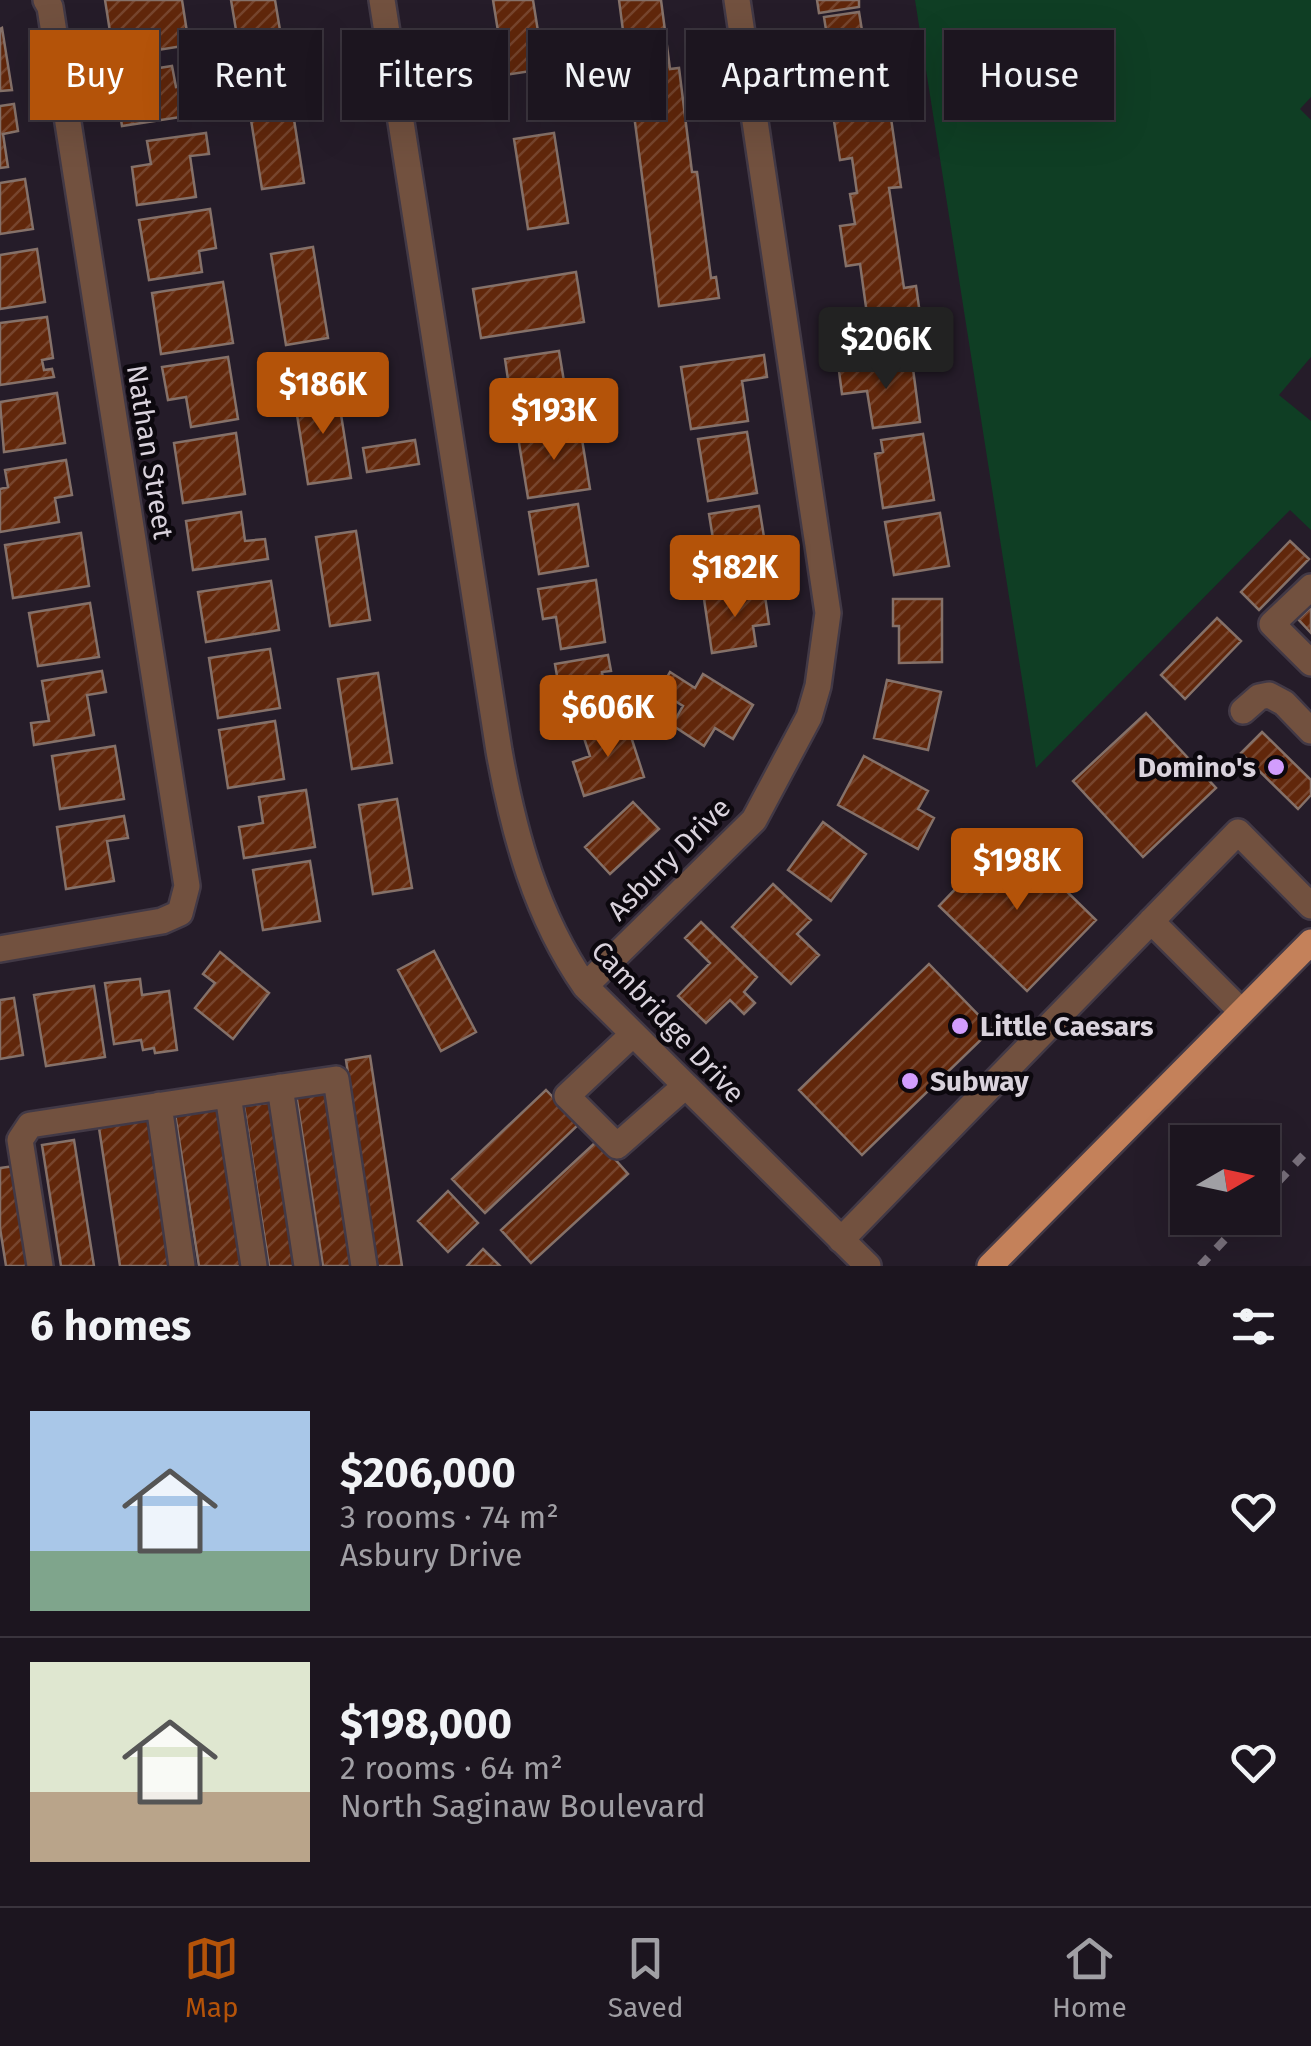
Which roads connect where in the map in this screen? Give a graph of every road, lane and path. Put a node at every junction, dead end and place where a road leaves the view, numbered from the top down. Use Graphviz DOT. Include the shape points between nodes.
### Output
graph roads {
  1 [pos="46,0"];
  2 [pos="382,0"];
  3 [pos="737,0"];
  4 [pos="1311,588"];
  5 [pos="1311,663"];
  6 [pos="1243,711"];
  7 [pos="1311,731"];
  8 [pos="1311,906"];
  9 [pos="1150,921"];
  10 [pos="1311,942"];
  11 [pos="0,949"];
  12 [pos="585,986"];
  13 [pos="1241,1011"];
  14 [pos="632,1035"];
  15 [pos="684,1086"];
  16 [pos="280,1088"];
  17 [pos="228,1095"];
  18 [pos="159,1105"];
  19 [pos="841,1240"];
  20 [pos="40,1266"];
  21 [pos="182,1266"];
  22 [pos="254,1266"];
  23 [pos="307,1266"];
  24 [pos="364,1266"];
  25 [pos="868,1266"];
  26 [pos="990,1266"];
  1 -- 11 [label="street, Nathan Street" via="187,886 180,913 149,925"];
  2 -- 12 [label="street, Cambridge Drive" via="508,799 540,905"];
  3 -- 12 [label="street, Asbury Drive" via="828,613 824,648 809,717 754,820"];
  4 -- 5 [label="street" via="1272,624"];
  6 -- 7 [label="street" via="1269,695"];
  8 -- 9 [label="street" via="1238,832"];
  9 -- 13 [label="street"];
  9 -- 19 [label="street"];
  10 -- 13 [label="main road"];
  12 -- 14 [label="street, Cambridge Drive"];
  13 -- 26 [label="main road"];
  14 -- 15 [label="street, Cambridge Drive"];
  14 -- 15 [label="street" via="566,1096 618,1146"];
  15 -- 19 [label="street, Cambridge Drive"];
  16 -- 17 [label="street"];
  16 -- 23 [label="street"];
  16 -- 24 [label="street" via="336,1079"];
  17 -- 18 [label="street"];
  17 -- 22 [label="street"];
  18 -- 20 [label="street" via="30,1125 20,1140"];
  18 -- 21 [label="street"];
  19 -- 25 [label="street, Cambridge Drive"];
}
